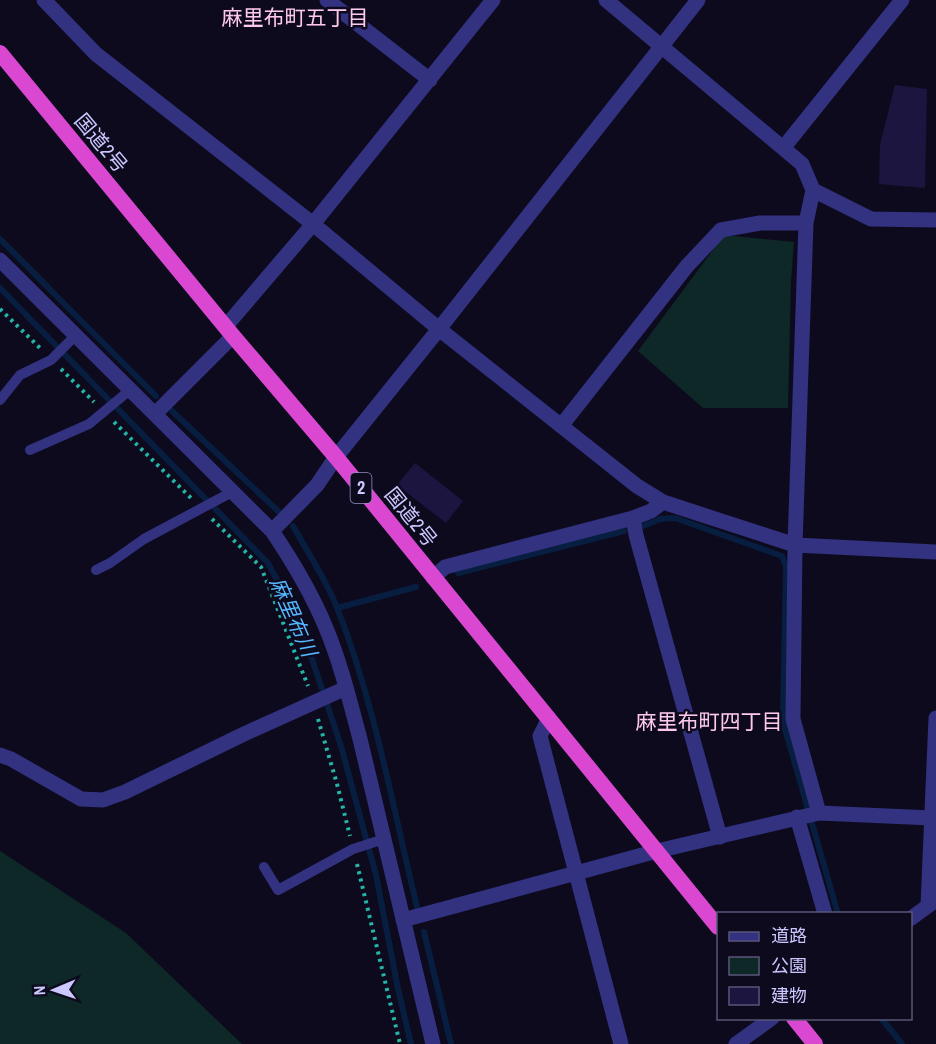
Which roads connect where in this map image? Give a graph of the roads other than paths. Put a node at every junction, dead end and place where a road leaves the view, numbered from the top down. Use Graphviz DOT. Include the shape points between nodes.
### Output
graph roads {
  1 [pos="44,0"];
  2 [pos="327,0"];
  3 [pos="493,0"];
  4 [pos="606,0"];
  5 [pos="698,0"];
  6 [pos="902,0"];
  7 [pos="662,45"];
  8 [pos="0,53"];
  9 [pos="430,80"];
  10 [pos="784,147"];
  11 [pos="813,190"];
  12 [pos="936,220"];
  13 [pos="806,223"];
  14 [pos="313,224"];
  15 [pos="0,260"];
  16 [pos="440,329"];
  17 [pos="230,331"];
  18 [pos="71,339"];
  19 [pos="126,393"];
  20 [pos="0,400"];
  21 [pos="155,414"];
  22 [pos="561,426"];
  23 [pos="30,450"];
  24 [pos="336,457"];
  25 [pos="229,494"];
  26 [pos="663,502"];
  27 [pos="633,518"];
  28 [pos="272,531"];
  29 [pos="795,545"];
  30 [pos="936,552"];
  31 [pos="96,570"];
  32 [pos="433,578"];
  33 [pos="346,688"];
  34 [pos="549,718"];
  35 [pos="936,718"];
  36 [pos="0,755"];
  37 [pos="808,815"];
  38 [pos="932,818"];
  39 [pos="720,837"];
  40 [pos="381,840"];
  41 [pos="657,852"];
  42 [pos="264,867"];
  43 [pos="576,874"];
  44 [pos="932,903"];
  45 [pos="825,912"];
  46 [pos="912,918"];
  47 [pos="403,920"];
  48 [pos="717,926"];
  49 [pos="769,1020"];
  50 [pos="796,1020"];
  51 [pos="433,1044"];
  52 [pos="621,1044"];
  53 [pos="736,1044"];
  54 [pos="815,1044"];
  1 -- 14 [label="street" via="96,54"];
  2 -- 9 [label="street"];
  3 -- 9 [label="street"];
  4 -- 7 [label="street"];
  5 -- 7 [label="street"];
  6 -- 10 [label="street"];
  7 -- 10 [label="street"];
  7 -- 16 [label="street"];
  8 -- 17 [label="highway, 国道2号 / 2"];
  9 -- 14 [label="street"];
  10 -- 11 [label="street" via="802,164"];
  11 -- 12 [label="street" via="871,219"];
  11 -- 13 [label="street"];
  13 -- 22 [label="street" via="760,223 721,230 687,266"];
  13 -- 29 [label="street"];
  14 -- 16 [label="street"];
  14 -- 17 [label="street"];
  15 -- 18 [label="street"];
  16 -- 22 [label="street"];
  16 -- 24 [label="street"];
  17 -- 21 [label="street"];
  17 -- 24 [label="highway, 国道2号 / 2"];
  18 -- 19 [label="street"];
  18 -- 20 [label="lane" via="53,358 20,375"];
  19 -- 21 [label="street"];
  19 -- 23 [label="lane" via="89,424"];
  21 -- 25 [label="street"];
  22 -- 26 [label="street"];
  24 -- 28 [label="street" via="317,485"];
  24 -- 32 [label="highway, 国道2号 / 2"];
  25 -- 28 [label="street"];
  25 -- 31 [label="lane" via="144,539"];
  26 -- 27 [label="street"];
  26 -- 29 [label="street"];
  27 -- 32 [label="street" via="448,566"];
  27 -- 39 [label="street"];
  28 -- 33 [label="street" via="296,566 326,628"];
  29 -- 30 [label="street"];
  29 -- 37 [label="street" via="793,719"];
  32 -- 34 [label="highway, 国道2号 / 2"];
  33 -- 36 [label="street" via="103,800 81,799"];
  33 -- 40 [label="street"];
  34 -- 41 [label="highway, 国道2号 / 2"];
  34 -- 43 [label="street" via="540,736"];
  35 -- 38 [label="street"];
  37 -- 38 [label="street"];
  37 -- 39 [label="street"];
  37 -- 45 [label="street"];
  38 -- 44 [label="street"];
  39 -- 41 [label="street"];
  40 -- 42 [label="lane" via="356,848 278,890"];
  40 -- 47 [label="street"];
  41 -- 43 [label="street"];
  41 -- 48 [label="highway, 国道2号 / 2"];
  43 -- 47 [label="street"];
  43 -- 52 [label="street"];
  44 -- 46 [label="street"];
  47 -- 51 [label="street"];
  49 -- 53 [label="street"];
  50 -- 54 [label="highway"];
}
